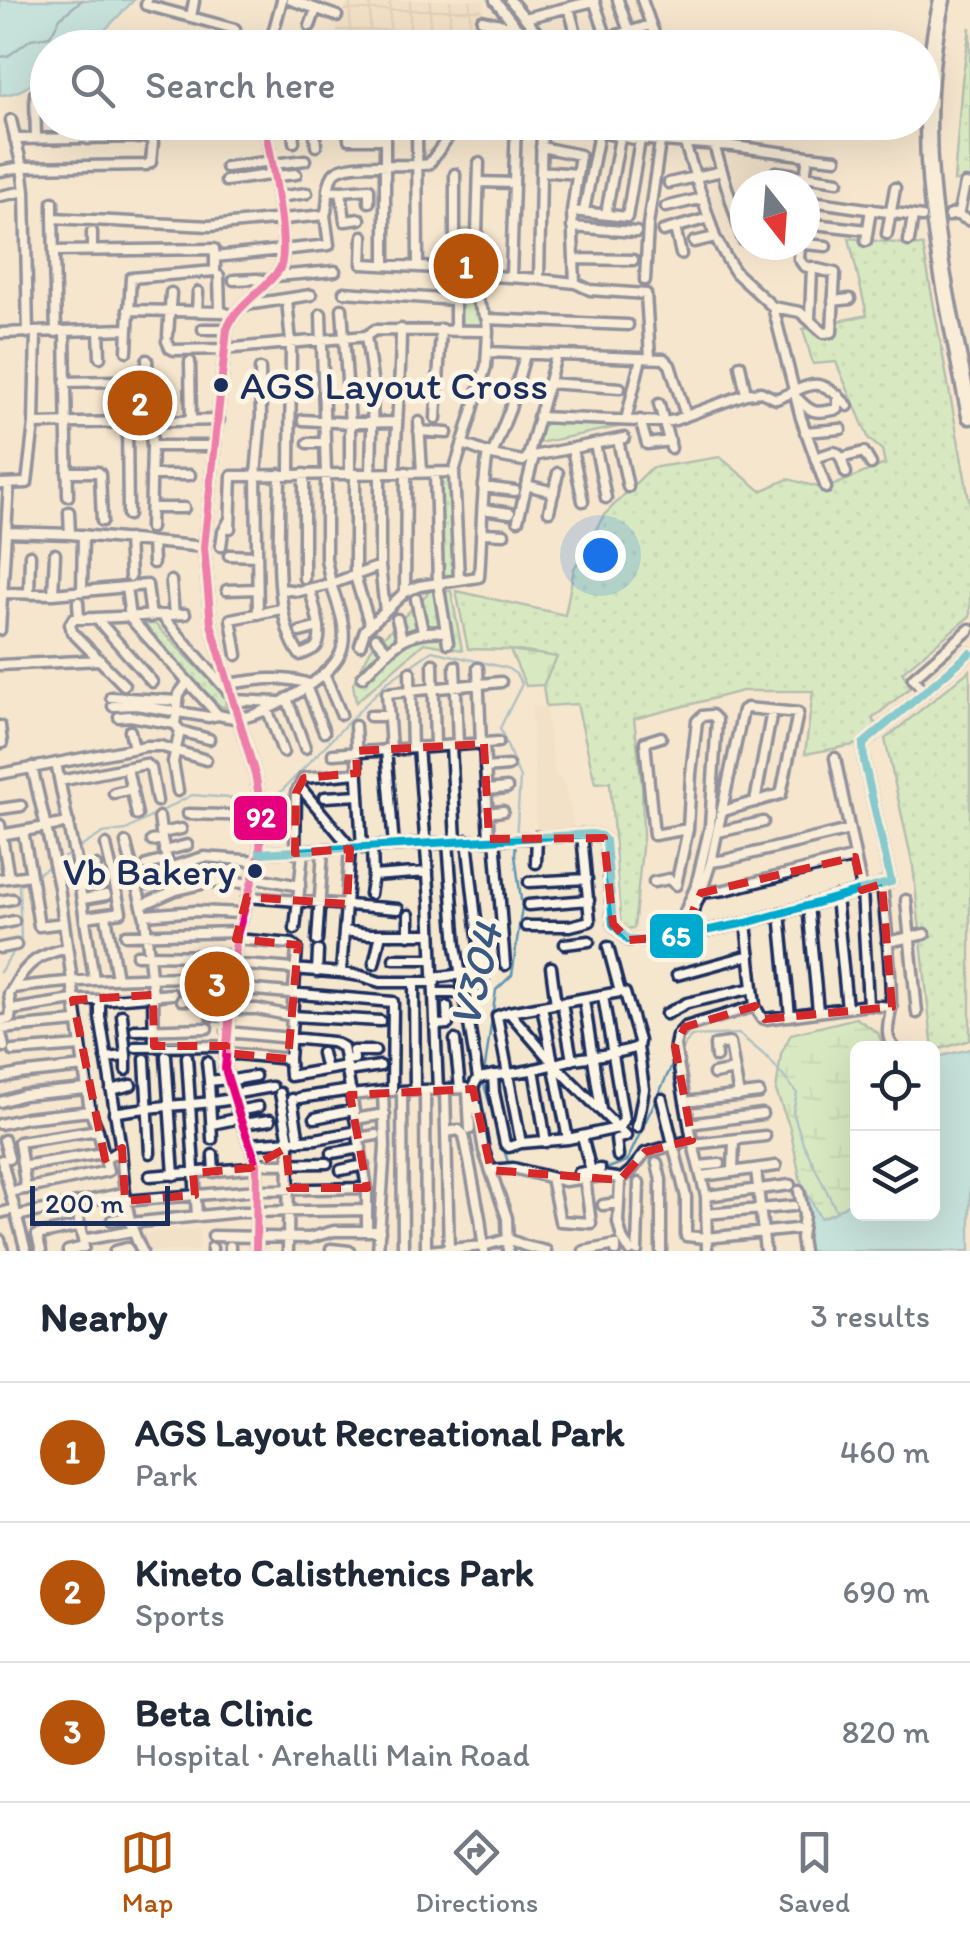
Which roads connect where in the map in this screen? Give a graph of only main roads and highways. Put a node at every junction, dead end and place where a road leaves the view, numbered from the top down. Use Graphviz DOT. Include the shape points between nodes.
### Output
graph roads {
  1 [pos="942,0"];
  2 [pos="951,0"];
  3 [pos="937,30"];
  4 [pos="940,59"];
  5 [pos="927,140"];
  6 [pos="935,140"];
  7 [pos="956,321"];
  8 [pos="970,369"];
  9 [pos="970,416"];
  1 -- 3 [label="highway"];
  2 -- 4 [label="highway"];
  5 -- 7 [label="highway" via="934,223"];
  6 -- 7 [label="highway"];
  7 -- 8 [label="highway"];
  7 -- 9 [label="highway"];
}
